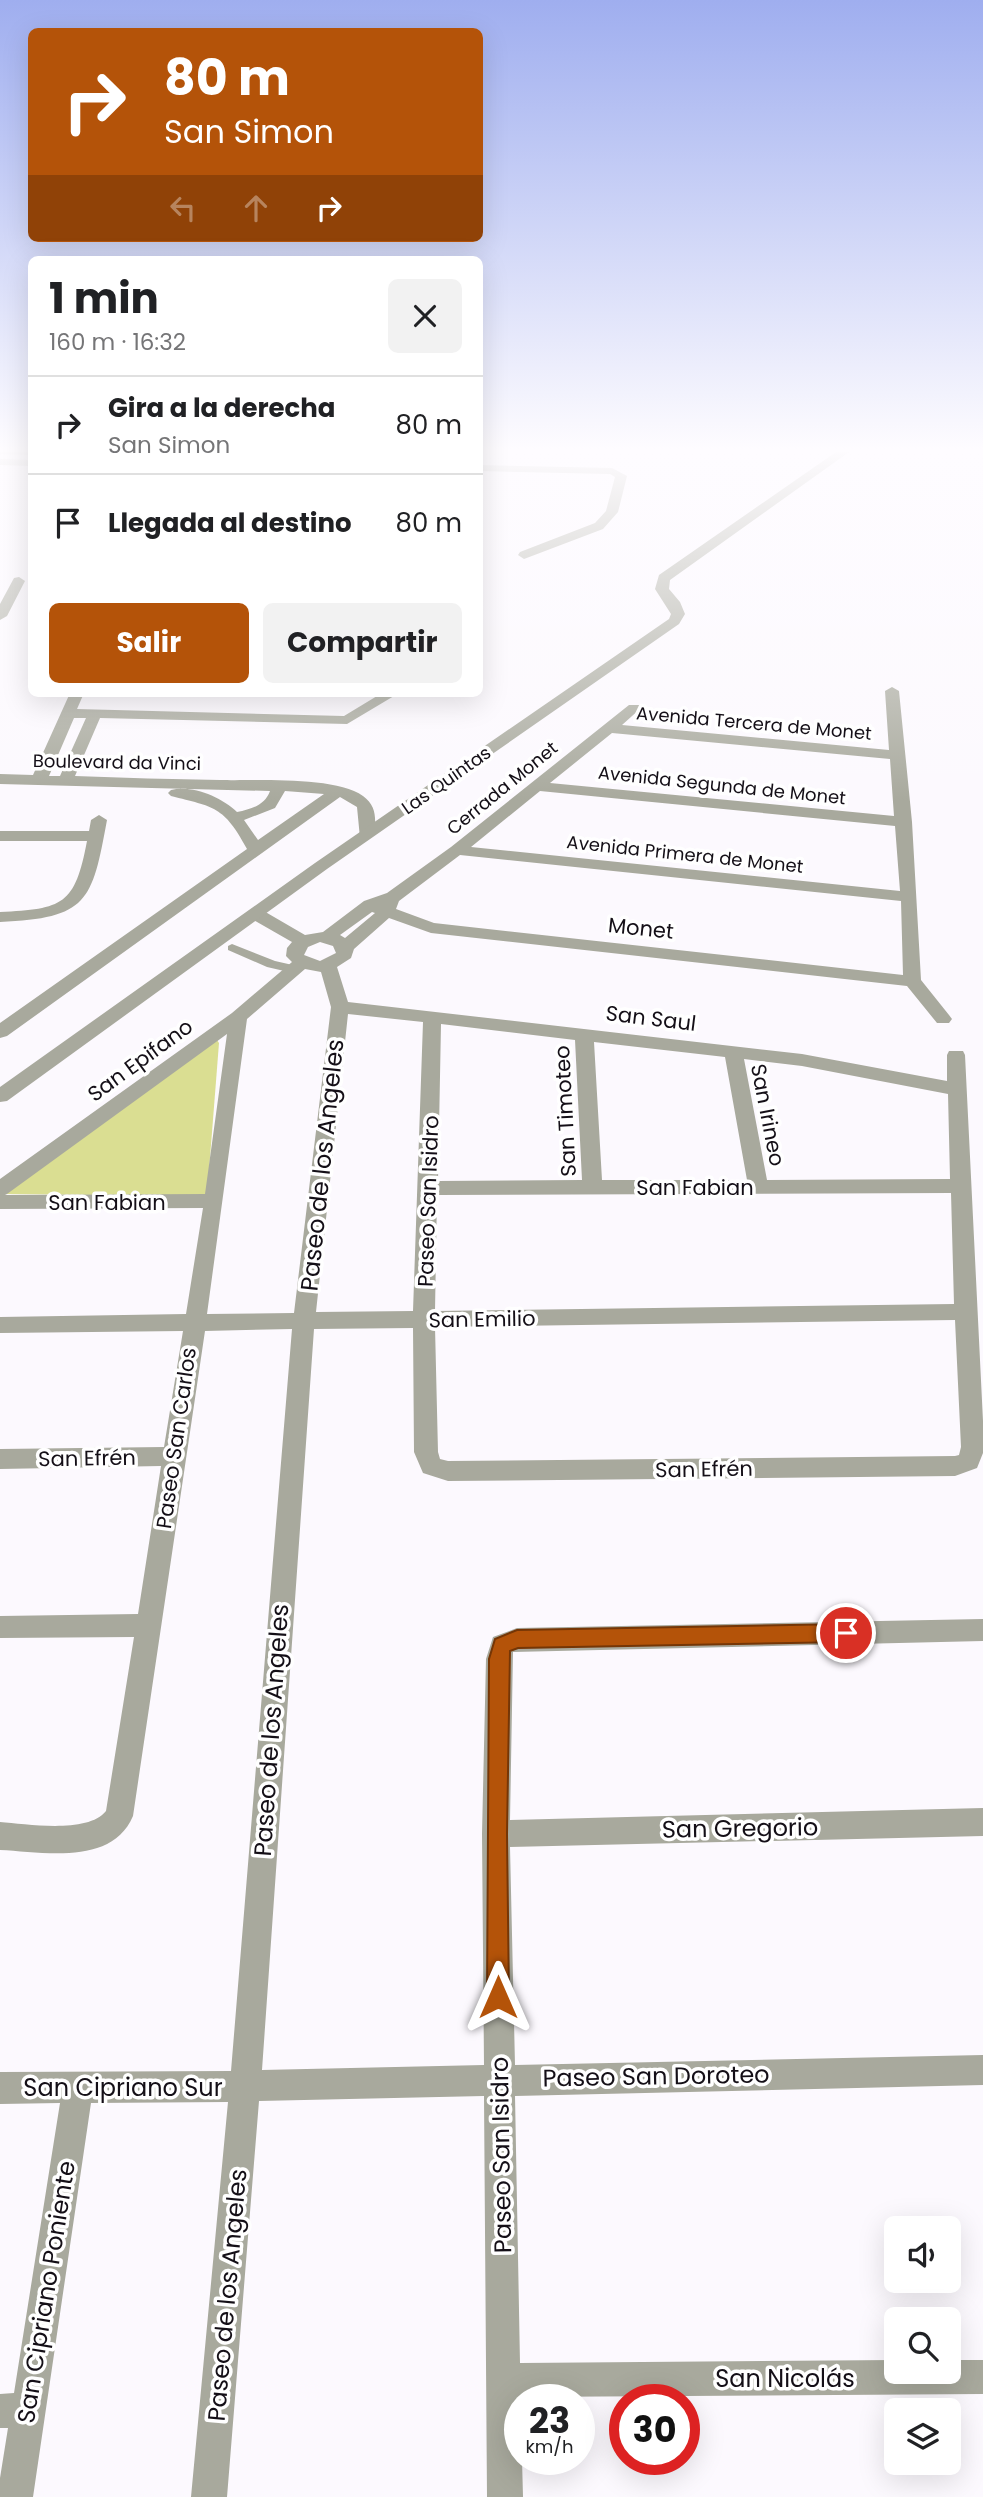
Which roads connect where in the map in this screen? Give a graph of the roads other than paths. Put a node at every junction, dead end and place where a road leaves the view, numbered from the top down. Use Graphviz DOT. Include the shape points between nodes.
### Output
graph roads {
  1 [pos="677,569"];
  2 [pos="19,581"];
  3 [pos="5,598"];
  4 [pos="0,616"];
  5 [pos="892,691"];
  6 [pos="75,697"];
  7 [pos="385,697"];
  8 [pos="634,708"];
  9 [pos="68,713"];
  10 [pos="94,715"];
  11 [pos="607,728"];
  12 [pos="898,755"];
  13 [pos="0,779"];
  14 [pos="39,780"];
  15 [pos="66,780"];
  16 [pos="217,784"];
  17 [pos="279,785"];
  18 [pos="536,786"];
  19 [pos="0,792"];
  20 [pos="343,794"];
  21 [pos="206,798"];
  22 [pos="236,817"];
  23 [pos="904,822"];
  24 [pos="367,826"];
  25 [pos="0,836"];
  26 [pos="457,849"];
  27 [pos="256,852"];
  28 [pos="909,897"];
  29 [pos="390,904"];
  30 [pos="256,914"];
  31 [pos="0,917"];
  32 [pos="327,936"];
  33 [pos="303,941"];
  34 [pos="232,948"];
  35 [pos="317,961"];
  36 [pos="912,981"];
  37 [pos="340,1007"];
  38 [pos="238,1017"];
  39 [pos="432,1018"];
  40 [pos="943,1019"];
  41 [pos="0,1032"];
  42 [pos="584,1033"];
  43 [pos="733,1051"];
  44 [pos="956,1055"];
  45 [pos="956,1089"];
  46 [pos="0,1096"];
  47 [pos="758,1186"];
  48 [pos="960,1186"];
  49 [pos="592,1187"];
  50 [pos="429,1188"];
  51 [pos="0,1189"];
  52 [pos="214,1201"];
  53 [pos="0,1202"];
  54 [pos="965,1312"];
  55 [pos="424,1319"];
  56 [pos="304,1321"];
  57 [pos="193,1322"];
  58 [pos="0,1325"];
  59 [pos="174,1457"];
  60 [pos="0,1459"];
  61 [pos="431,1466"];
  62 [pos="150,1625"];
  63 [pos="0,1627"];
  64 [pos="983,1630"];
  65 [pos="983,1822"];
  66 [pos="496,1834"];
  67 [pos="0,1836"];
  68 [pos="983,2070"];
  69 [pos="499,2079"];
  70 [pos="245,2085"];
  71 [pos="0,2088"];
  72 [pos="78,2088"];
  73 [pos="983,2377"];
  74 [pos="503,2380"];
  75 [pos="14,2411"];
  76 [pos="15,2497"];
  77 [pos="209,2497"];
  78 [pos="505,2497"];
  1 -- 24 [label="street, Las Quintas" via="664,578 662,589 678,614 674,621"];
  2 -- 3 [label="street"];
  3 -- 4 [label="street"];
  5 -- 12 [label="street"];
  6 -- 9 [label="street"];
  7 -- 10 [label="street" via="347,720"];
  8 -- 11 [label="street, Cerrada Monet"];
  9 -- 10 [label="street"];
  9 -- 14 [label="street"];
  10 -- 15 [label="street"];
  11 -- 12 [label="street, Avenida Tercera de Monet"];
  11 -- 18 [label="street, Cerrada Monet"];
  12 -- 23 [label="street"];
  13 -- 14 [label="street, Boulevard da Vinci"];
  14 -- 15 [label="street, Boulevard da Vinci"];
  15 -- 16 [label="street, Boulevard da Vinci"];
  16 -- 17 [label="street"];
  16 -- 21 [label="street, Boulevard da Vinci"];
  17 -- 20 [label="street"];
  17 -- 22 [label="street" via="272,805"];
  18 -- 23 [label="street, Avenida Segunda de Monet"];
  18 -- 26 [label="street, Cerrada Monet"];
  19 -- 21 [label="street, Boulevard da Vinci" via="173,793"];
  20 -- 24 [label="street" via="363,804"];
  20 -- 27 [label="street"];
  21 -- 22 [label="street"];
  22 -- 27 [label="street"];
  23 -- 28 [label="street"];
  24 -- 30 [label="street, Las Quintas"];
  25 -- 31 [label="street" via="97,828 86,880 74,903 49,914"];
  26 -- 28 [label="street, Avenida Primera de Monet"];
  26 -- 29 [label="street, Cerrada Monet"];
  27 -- 41 [label="street"];
  28 -- 36 [label="street"];
  29 -- 32 [label="street, Monet" via="370,905"];
  29 -- 35 [label="street, Cerrada Monet"];
  29 -- 36 [label="street, Monet" via="431,928"];
  30 -- 33 [label="street"];
  30 -- 46 [label="street, Las Quintas"];
  32 -- 33 [label="street"];
  32 -- 35 [label="street" via="338,940"];
  33 -- 35 [label="street, Paseo de los Angeles" via="295,956"];
  34 -- 35 [label="lane" via="271,964"];
  35 -- 37 [label="street, Paseo de los Angeles"];
  35 -- 38 [label="street, San Epifano"];
  36 -- 40 [label="street"];
  37 -- 39 [label="street, San Saul"];
  37 -- 56 [label="street, Paseo de los Angeles"];
  38 -- 51 [label="street, San Epifano"];
  38 -- 52 [label="street, Paseo San Carlos"];
  39 -- 42 [label="street, San Saul"];
  39 -- 50 [label="street, Paseo San Isidro"];
  42 -- 43 [label="street, San Saul"];
  42 -- 49 [label="street, San Timoteo"];
  43 -- 45 [label="street, San Saul"];
  43 -- 47 [label="street, San Irineo"];
  44 -- 45 [label="street"];
  45 -- 48 [label="street"];
  47 -- 48 [label="street, San Fabian"];
  47 -- 49 [label="street, San Fabian"];
  48 -- 54 [label="street"];
  49 -- 50 [label="street, San Fabian"];
  50 -- 55 [label="street, Paseo San Isidro"];
  52 -- 53 [label="street, San Fabian"];
  52 -- 57 [label="street, Paseo San Carlos"];
  54 -- 55 [label="street, San Emilio"];
  54 -- 61 [label="street, San Efrén" via="972,1455 955,1466 448,1471"];
  55 -- 56 [label="street, San Emilio"];
  55 -- 61 [label="street, Paseo San Isidro" via="425,1452"];
  56 -- 57 [label="street, San Emilio"];
  56 -- 70 [label="street, Paseo de los Angeles"];
  57 -- 58 [label="street, San Emilio"];
  57 -- 59 [label="street, Paseo San Carlos"];
  59 -- 60 [label="street, San Efrén"];
  59 -- 62 [label="street, Paseo San Carlos"];
  62 -- 63 [label="street"];
  62 -- 67 [label="street, Paseo San Carlos" via="119,1816 111,1828 84,1837"];
  64 -- 66 [label="street, Paseo San Isidro" via="517,1639 502,1645"];
  65 -- 66 [label="street, San Gregorio"];
  66 -- 69 [label="street, Paseo San Isidro"];
  68 -- 69 [label="street, Paseo San Doroteo"];
  69 -- 70 [label="street, Paseo San Doroteo"];
  69 -- 74 [label="street, Paseo San Isidro"];
  70 -- 72 [label="street, San Cipriano Sur"];
  70 -- 77 [label="street, Paseo de los Angeles"];
  71 -- 72 [label="street, San Cipriano Sur"];
  72 -- 75 [label="street, San Cipriano Poniente"];
  73 -- 74 [label="street, San Nicolás"];
  74 -- 78 [label="street, Paseo San Isidro"];
  75 -- 76 [label="street, San Cipriano Poniente"];
}
